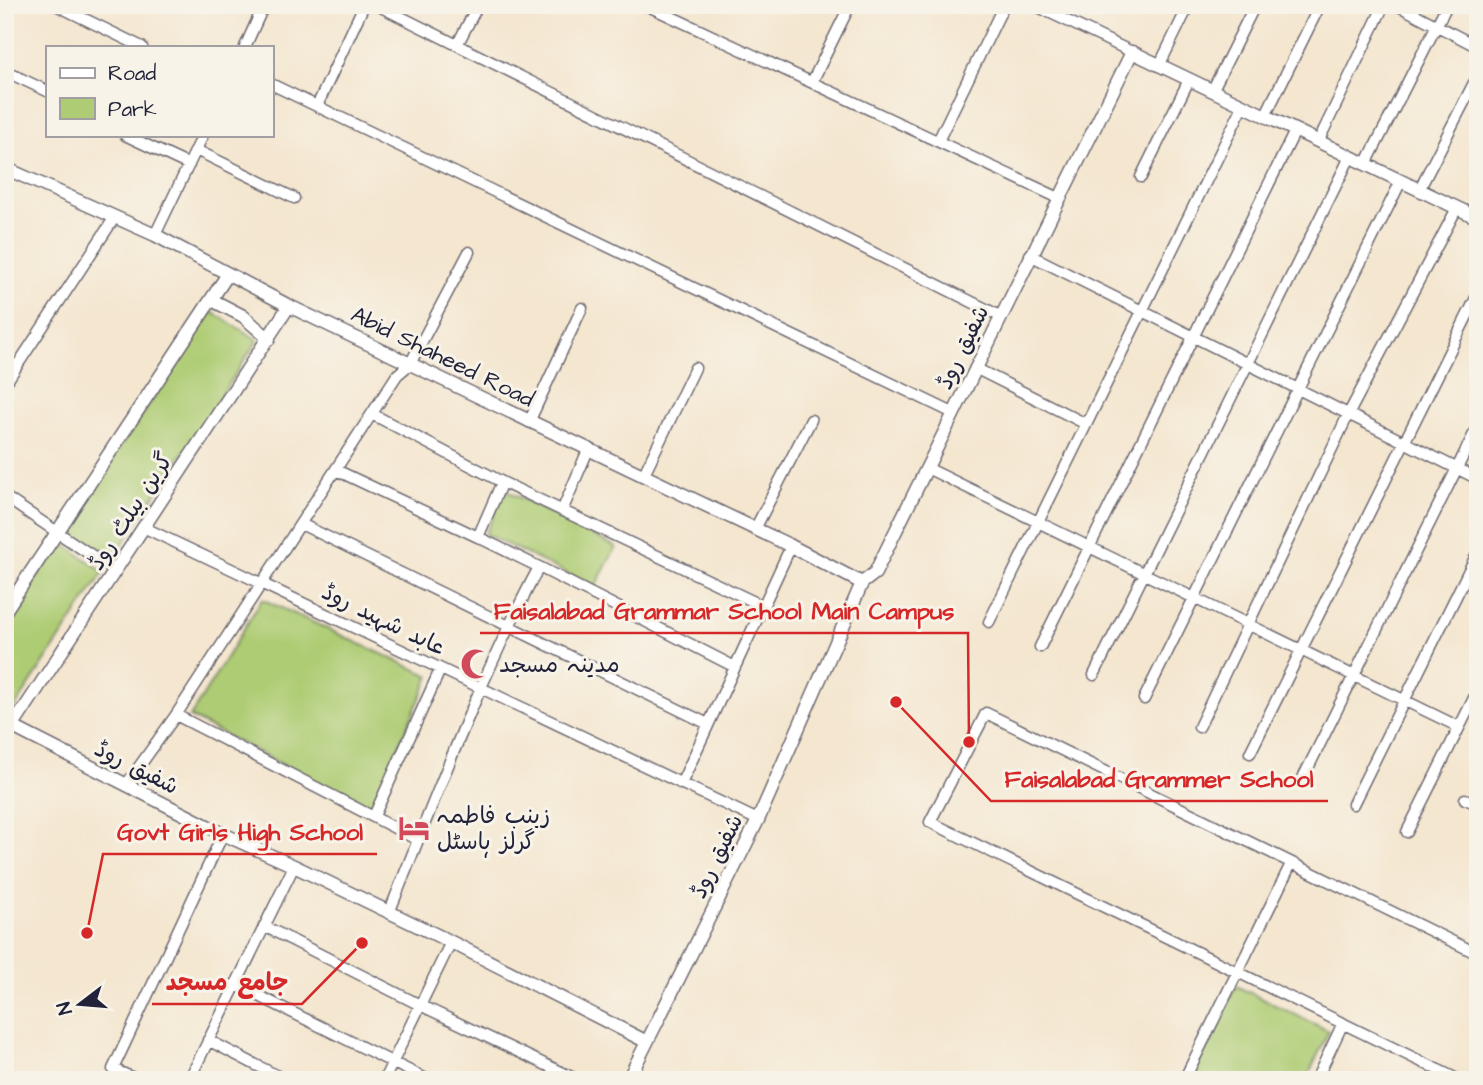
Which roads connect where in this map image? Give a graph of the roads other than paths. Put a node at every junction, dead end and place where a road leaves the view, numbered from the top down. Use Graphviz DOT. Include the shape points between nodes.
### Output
graph roads {
  1 [pos="56,5"];
  2 [pos="364,5"];
  3 [pos="377,5"];
  4 [pos="478,5"];
  5 [pos="646,5"];
  6 [pos="850,5"];
  7 [pos="1004,5"];
  8 [pos="1034,5"];
  9 [pos="1065,5"];
  10 [pos="1189,5"];
  11 [pos="1255,5"];
  12 [pos="1320,5"];
  13 [pos="1384,5"];
  14 [pos="1397,5"];
  15 [pos="1447,5"];
  16 [pos="261,6"];
  17 [pos="1059,17"];
  18 [pos="1437,26"];
  19 [pos="457,45"];
  20 [pos="140,46"];
  21 [pos="245,46"];
  22 [pos="1478,47"];
  23 [pos="1132,52"];
  24 [pos="1159,66"];
  25 [pos="5,71"];
  26 [pos="1478,75"];
  27 [pos="1189,80"];
  28 [pos="812,82"];
  29 [pos="273,85"];
  30 [pos="46,91"];
  31 [pos="1212,91"];
  32 [pos="317,106"];
  33 [pos="1243,106"];
  34 [pos="1265,116"];
  35 [pos="1295,131"];
  36 [pos="127,136"];
  37 [pos="203,136"];
  38 [pos="938,141"];
  39 [pos="1318,142"];
  40 [pos="196,150"];
  41 [pos="1350,157"];
  42 [pos="1366,164"];
  43 [pos="189,165"];
  44 [pos="5,168"];
  45 [pos="1141,177"];
  46 [pos="1401,181"];
  47 [pos="1419,190"];
  48 [pos="294,198"];
  49 [pos="1059,198"];
  50 [pos="1457,208"];
  51 [pos="115,217"];
  52 [pos="1478,218"];
  53 [pos="155,235"];
  54 [pos="469,252"];
  55 [pos="1030,255"];
  56 [pos="228,274"];
  57 [pos="1478,294"];
  58 [pos="212,300"];
  59 [pos="289,306"];
  60 [pos="582,308"];
  61 [pos="1142,311"];
  62 [pos="1000,316"];
  63 [pos="1193,337"];
  64 [pos="270,339"];
  65 [pos="410,364"];
  66 [pos="1248,364"];
  67 [pos="975,368"];
  68 [pos="695,369"];
  69 [pos="5,384"];
  70 [pos="1297,389"];
  71 [pos="953,413"];
  72 [pos="372,414"];
  73 [pos="1348,415"];
  74 [pos="811,420"];
  75 [pos="529,422"];
  76 [pos="1086,424"];
  77 [pos="1478,426"];
  78 [pos="1404,442"];
  79 [pos="588,450"];
  80 [pos="927,468"];
  81 [pos="1457,468"];
  82 [pos="336,470"];
  83 [pos="643,476"];
  84 [pos="1478,479"];
  85 [pos="502,482"];
  86 [pos="5,498"];
  87 [pos="562,511"];
  88 [pos="1038,522"];
  89 [pos="301,523"];
  90 [pos="143,527"];
  91 [pos="755,529"];
  92 [pos="58,532"];
  93 [pos="478,537"];
  94 [pos="791,546"];
  95 [pos="1090,548"];
  96 [pos="1478,552"];
  97 [pos="539,567"];
  98 [pos="115,571"];
  99 [pos="1144,574"];
  100 [pos="262,583"];
  101 [pos="862,583"];
  102 [pos="1194,598"];
  103 [pos="763,606"];
  104 [pos="5,611"];
  105 [pos="989,622"];
  106 [pos="508,625"];
  107 [pos="1250,625"];
  108 [pos="1040,647"];
  109 [pos="1301,650"];
  110 [pos="735,667"];
  111 [pos="440,670"];
  112 [pos="1094,675"];
  113 [pos="1354,676"];
  114 [pos="479,689"];
  115 [pos="1478,690"];
  116 [pos="1144,699"];
  117 [pos="1404,700"];
  118 [pos="176,715"];
  119 [pos="708,724"];
  120 [pos="1199,727"];
  121 [pos="1459,727"];
  122 [pos="9,733"];
  123 [pos="1250,753"];
  124 [pos="1301,782"];
  125 [pos="681,784"];
  126 [pos="126,785"];
  127 [pos="1465,799"];
  128 [pos="1353,804"];
  129 [pos="1478,804"];
  130 [pos="374,816"];
  131 [pos="758,820"];
  132 [pos="1407,832"];
  133 [pos="223,834"];
  134 [pos="418,840"];
  135 [pos="1291,864"];
  136 [pos="294,866"];
  137 [pos="388,913"];
  138 [pos="264,926"];
  139 [pos="451,942"];
  140 [pos="1478,954"];
  141 [pos="1236,972"];
  142 [pos="234,984"];
  143 [pos="420,1005"];
  144 [pos="1343,1023"];
  145 [pos="208,1040"];
  146 [pos="647,1042"];
  147 [pos="393,1062"];
  148 [pos="138,1080"];
  149 [pos="189,1080"];
  150 [pos="285,1080"];
  151 [pos="384,1080"];
  152 [pos="428,1080"];
  153 [pos="578,1080"];
  154 [pos="628,1080"];
  155 [pos="1184,1080"];
  156 [pos="1316,1080"];
  157 [pos="1459,1080"];
  1 -- 20 [label="street"];
  2 -- 32 [label="street"];
  3 -- 19 [label="street"];
  4 -- 19 [label="street"];
  5 -- 28 [label="street"];
  6 -- 28 [label="street"];
  7 -- 38 [label="street"];
  8 -- 17 [label="street"];
  9 -- 17 [label="street"];
  10 -- 24 [label="street"];
  11 -- 31 [label="street"];
  12 -- 34 [label="street"];
  13 -- 39 [label="street"];
  14 -- 18 [label="street"];
  15 -- 18 [label="street"];
  16 -- 21 [label="street"];
  17 -- 23 [label="street"];
  18 -- 22 [label="street"];
  18 -- 42 [label="street"];
  19 -- 62 [label="street"];
  23 -- 24 [label="street"];
  23 -- 49 [label="street, شفیق روڈ"];
  24 -- 27 [label="street"];
  25 -- 30 [label="street"];
  26 -- 47 [label="street"];
  27 -- 31 [label="street"];
  27 -- 45 [label="street"];
  28 -- 38 [label="street"];
  29 -- 32 [label="street"];
  31 -- 33 [label="street"];
  32 -- 71 [label="street"];
  33 -- 34 [label="street"];
  33 -- 61 [label="street"];
  34 -- 35 [label="street"];
  35 -- 39 [label="street"];
  35 -- 63 [label="street"];
  36 -- 43 [label="street"];
  37 -- 40 [label="street"];
  38 -- 49 [label="street"];
  39 -- 41 [label="street"];
  40 -- 43 [label="street"];
  40 -- 48 [label="street"];
  41 -- 42 [label="street"];
  41 -- 66 [label="street"];
  42 -- 46 [label="street"];
  43 -- 53 [label="street"];
  44 -- 51 [label="street, Abid Shaheed Road"];
  46 -- 47 [label="street"];
  46 -- 70 [label="street"];
  47 -- 50 [label="street"];
  49 -- 55 [label="street, شفیق روڈ"];
  50 -- 52 [label="street"];
  50 -- 73 [label="street"];
  51 -- 53 [label="street, Abid Shaheed Road"];
  51 -- 69 [label="street"];
  53 -- 56 [label="street, Abid Shaheed Road"];
  54 -- 65 [label="street"];
  55 -- 61 [label="street"];
  55 -- 62 [label="street, شفیق روڈ"];
  56 -- 58 [label="street, گرین بیلٹ روڈ"];
  56 -- 59 [label="street, Abid Shaheed Road"];
  57 -- 78 [label="street"];
  58 -- 64 [label="street" via="243,316"];
  58 -- 92 [label="street, گرین بیلٹ روڈ"];
  59 -- 64 [label="street, گرین بیلٹ روڈ"];
  59 -- 65 [label="street, Abid Shaheed Road"];
  60 -- 75 [label="street"];
  61 -- 63 [label="street"];
  61 -- 76 [label="street"];
  62 -- 67 [label="street, شفیق روڈ"];
  63 -- 66 [label="street"];
  63 -- 95 [label="street"];
  64 -- 90 [label="street, گرین بیلٹ روڈ"];
  65 -- 72 [label="street" via="397,375"];
  65 -- 75 [label="street, Abid Shaheed Road"];
  66 -- 70 [label="street"];
  66 -- 99 [label="street"];
  67 -- 71 [label="street, شفیق روڈ"];
  67 -- 76 [label="street"];
  68 -- 83 [label="street"];
  70 -- 73 [label="street"];
  70 -- 102 [label="street"];
  71 -- 80 [label="street, شفیق روڈ"];
  72 -- 82 [label="street"];
  72 -- 85 [label="street"];
  73 -- 78 [label="street"];
  73 -- 107 [label="street"];
  74 -- 91 [label="street"];
  75 -- 79 [label="street, Abid Shaheed Road"];
  76 -- 88 [label="street"];
  77 -- 81 [label="street"];
  78 -- 81 [label="street"];
  78 -- 109 [label="street"];
  79 -- 83 [label="street, Abid Shaheed Road"];
  79 -- 87 [label="street"];
  80 -- 88 [label="street"];
  80 -- 101 [label="street, شفیق روڈ" via="875,573"];
  81 -- 84 [label="street"];
  81 -- 113 [label="street"];
  82 -- 89 [label="street"];
  82 -- 93 [label="street"];
  83 -- 91 [label="street, Abid Shaheed Road"];
  85 -- 87 [label="street"];
  85 -- 93 [label="street"];
  86 -- 92 [label="street"];
  87 -- 103 [label="street"];
  88 -- 95 [label="street"];
  88 -- 105 [label="street"];
  89 -- 100 [label="street"];
  89 -- 106 [label="street"];
  90 -- 98 [label="street, گرین بیلٹ روڈ"];
  90 -- 100 [label="street, عابد شہید روڈ"];
  91 -- 94 [label="street, Abid Shaheed Road"];
  92 -- 98 [label="street"];
  92 -- 104 [label="street, گرین بیلٹ روڈ"];
  93 -- 97 [label="street"];
  94 -- 101 [label="street, Abid Shaheed Road"];
  94 -- 103 [label="street"];
  95 -- 99 [label="street"];
  95 -- 108 [label="street"];
  96 -- 117 [label="street"];
  97 -- 106 [label="street"];
  97 -- 110 [label="street"];
  98 -- 122 [label="street, گرین بیلٹ روڈ"];
  99 -- 102 [label="street"];
  99 -- 112 [label="street"];
  100 -- 111 [label="street, عابد شہید روڈ"];
  100 -- 118 [label="street"];
  101 -- 131 [label="street, شفیق روڈ"];
  102 -- 107 [label="street"];
  102 -- 116 [label="street"];
  103 -- 110 [label="street"];
  106 -- 114 [label="street"];
  106 -- 119 [label="street"];
  107 -- 109 [label="street"];
  107 -- 120 [label="street"];
  109 -- 113 [label="street"];
  109 -- 123 [label="street"];
  110 -- 119 [label="street"];
  111 -- 114 [label="street, عابد شہید روڈ"];
  111 -- 130 [label="street"];
  113 -- 117 [label="street"];
  113 -- 124 [label="street"];
  114 -- 125 [label="street, عابد شہید روڈ"];
  114 -- 134 [label="street"];
  115 -- 121 [label="street"];
  117 -- 121 [label="street"];
  117 -- 128 [label="street"];
  118 -- 126 [label="street"];
  118 -- 130 [label="street"];
  119 -- 125 [label="street"];
  121 -- 132 [label="street"];
  122 -- 126 [label="street, شفیق روڈ"];
  125 -- 131 [label="street, عابد شہید روڈ"];
  126 -- 133 [label="street, شفیق روڈ"];
  127 -- 129 [label="street"];
  130 -- 134 [label="street"];
  131 -- 146 [label="street, شفیق روڈ"];
  133 -- 136 [label="street, شفیق روڈ"];
  133 -- 148 [label="street" via="113,1069"];
  134 -- 137 [label="street"];
  135 -- 140 [label="street"];
  135 -- 141 [label="street"];
  135 -- 141 [label="street" via="986,713 930,822"];
  136 -- 137 [label="street, شفیق روڈ"];
  136 -- 138 [label="street"];
  137 -- 139 [label="street, شفیق روڈ"];
  138 -- 142 [label="street"];
  138 -- 143 [label="street"];
  139 -- 143 [label="street"];
  139 -- 146 [label="street, شفیق روڈ"];
  141 -- 144 [label="street"];
  141 -- 155 [label="street"];
  142 -- 145 [label="street"];
  142 -- 147 [label="street"];
  143 -- 147 [label="street"];
  143 -- 153 [label="street"];
  144 -- 156 [label="street"];
  144 -- 157 [label="street"];
  145 -- 149 [label="street"];
  145 -- 150 [label="street"];
  146 -- 154 [label="street"];
  147 -- 151 [label="street"];
  147 -- 152 [label="street"];
}
